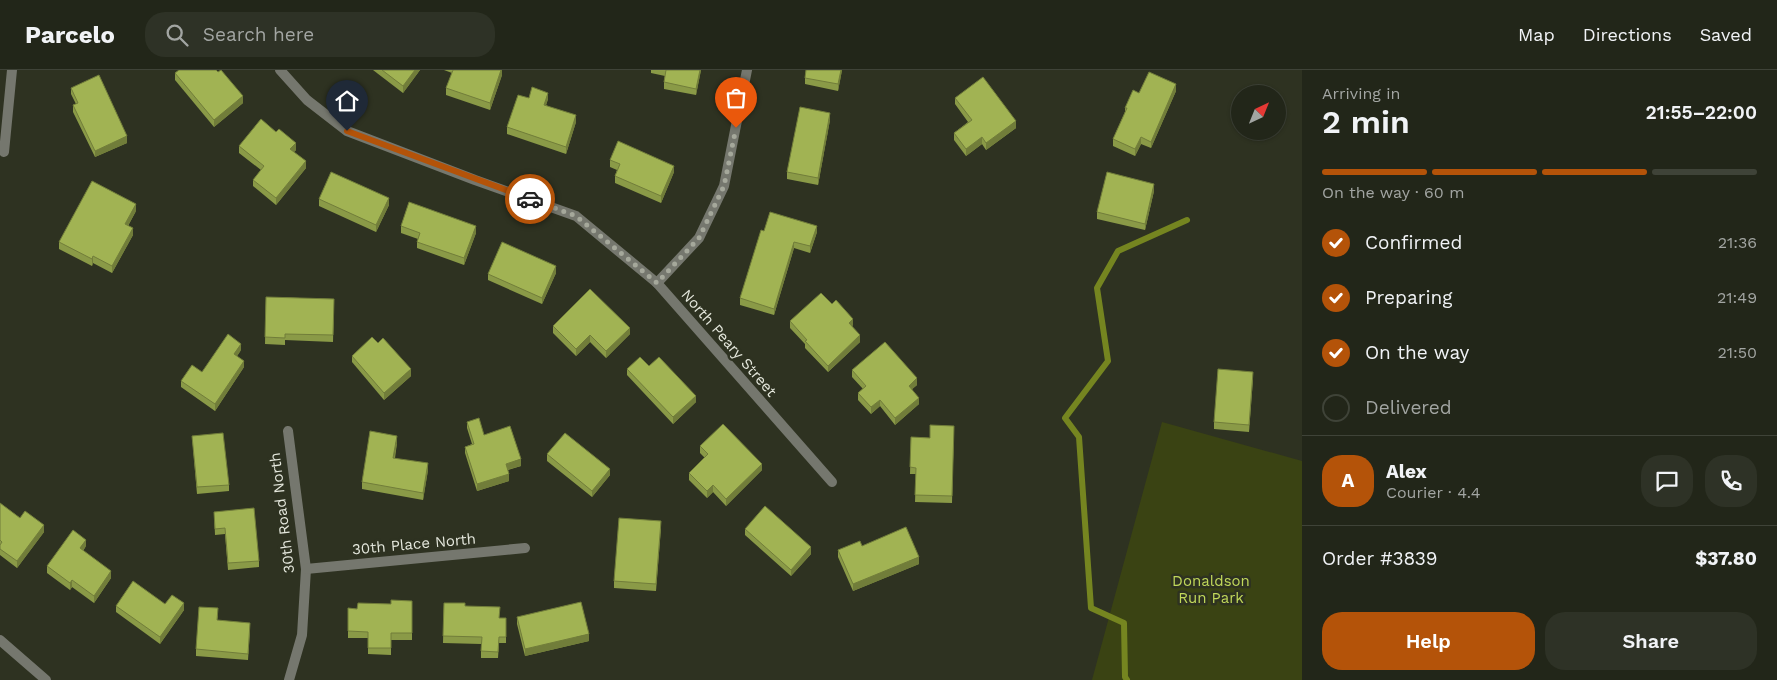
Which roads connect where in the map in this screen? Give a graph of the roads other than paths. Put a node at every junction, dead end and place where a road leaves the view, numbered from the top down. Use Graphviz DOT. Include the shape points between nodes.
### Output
graph roads {
  1 [pos="12,70"];
  2 [pos="280,70"];
  3 [pos="747,70"];
  4 [pos="4,152"];
  5 [pos="657,283"];
  6 [pos="288,431"];
  7 [pos="832,482"];
  8 [pos="524,548"];
  9 [pos="306,569"];
  10 [pos="0,640"];
  11 [pos="46,680"];
  12 [pos="289,680"];
  1 -- 4 [label="street"];
  2 -- 5 [label="street, North Peary Street" via="307,100 347,131 576,216"];
  3 -- 5 [label="street" via="724,186 699,238"];
  5 -- 7 [label="street, North Peary Street"];
  6 -- 9 [label="street, 30th Road North"];
  8 -- 9 [label="street, 30th Place North"];
  9 -- 12 [label="street, 30th Road North" via="302,635"];
  10 -- 11 [label="street"];
}
